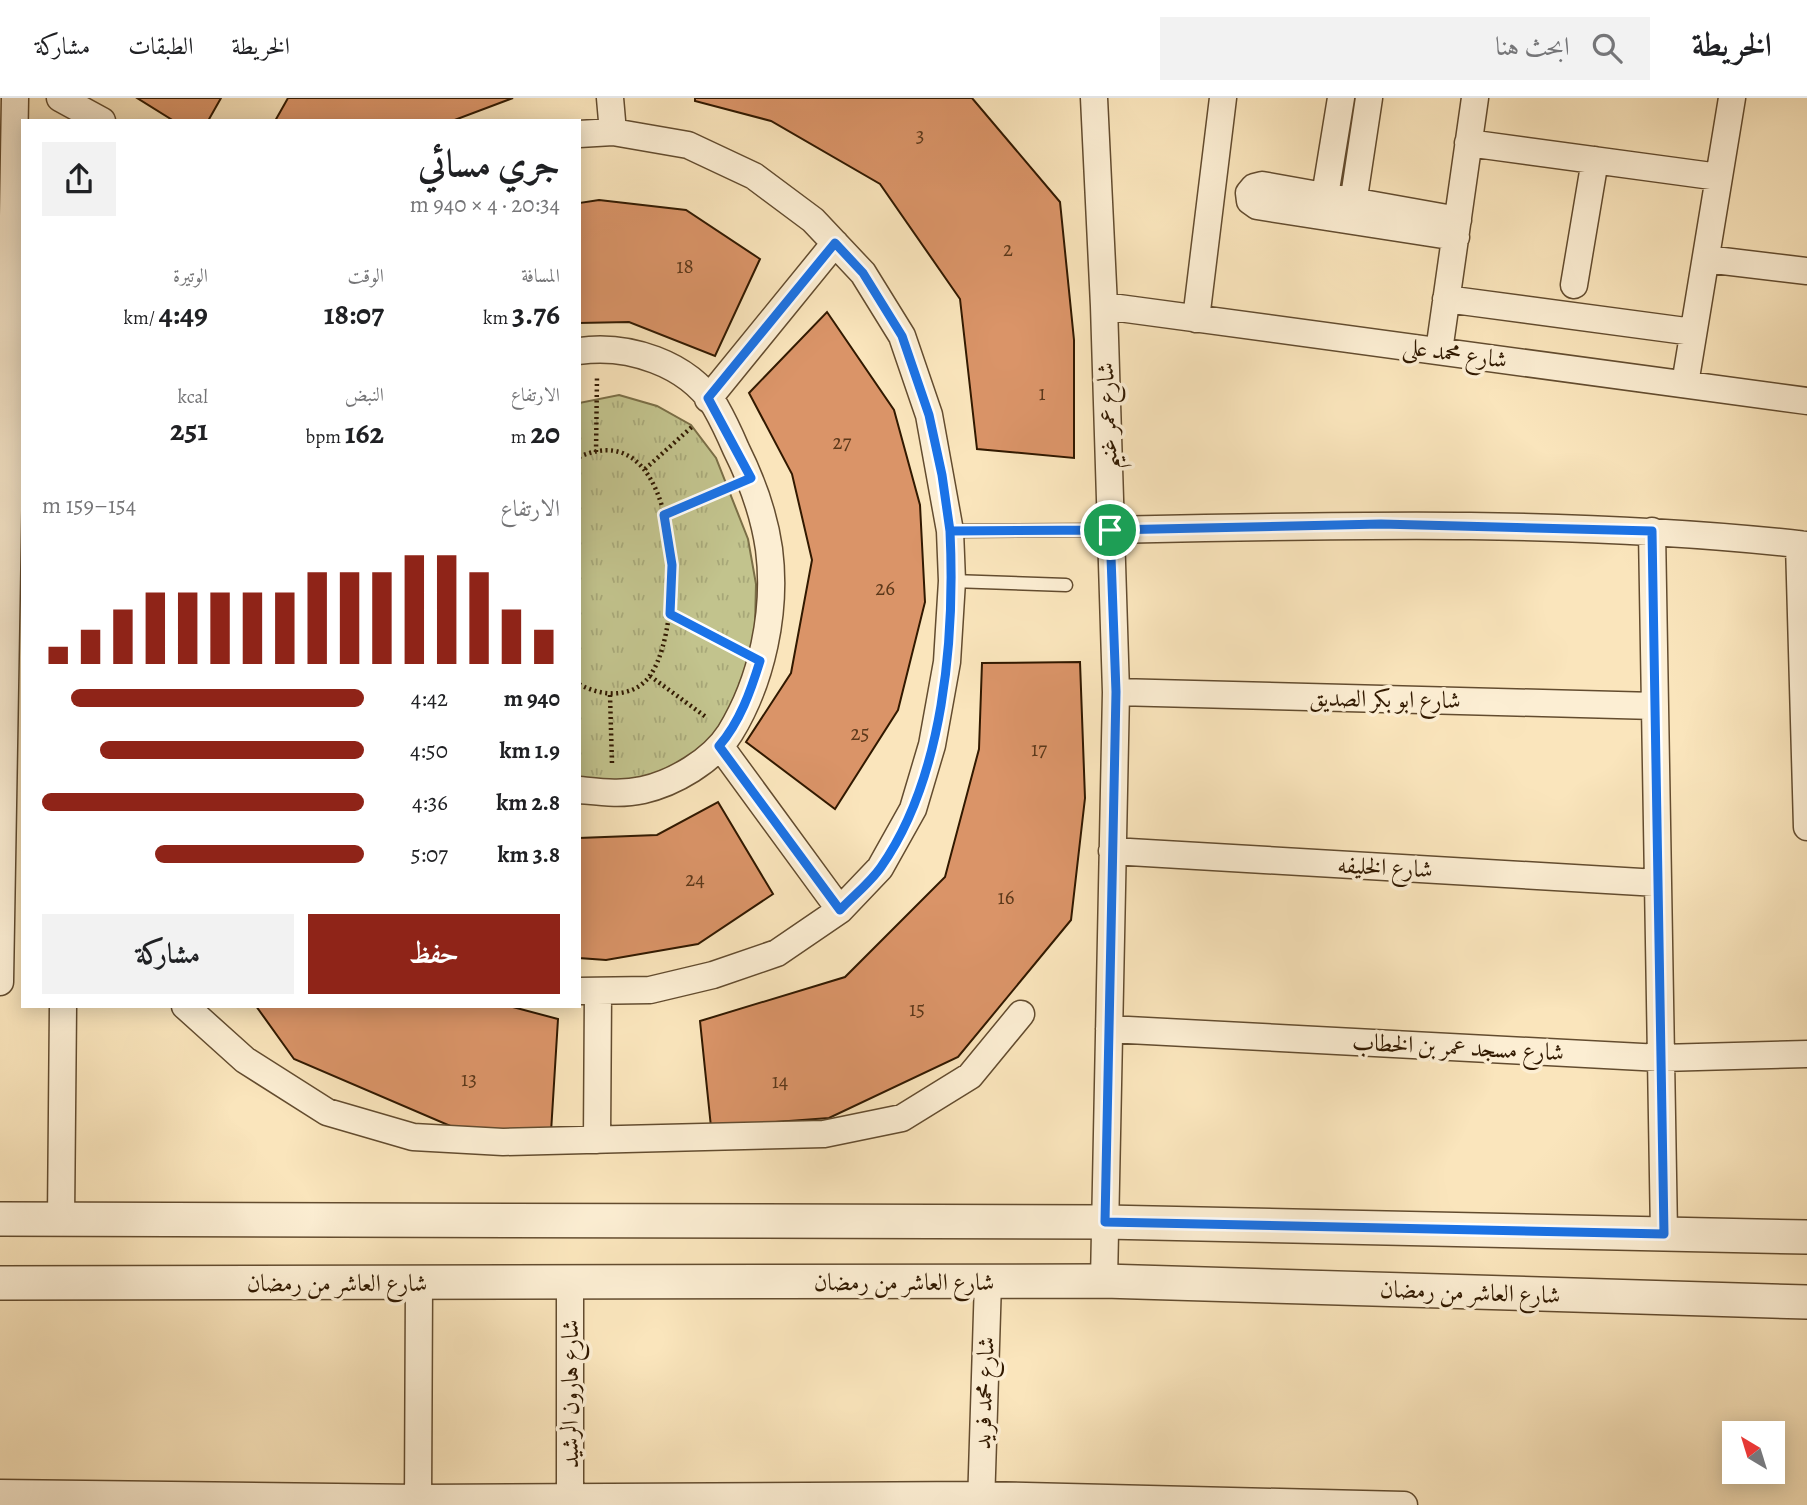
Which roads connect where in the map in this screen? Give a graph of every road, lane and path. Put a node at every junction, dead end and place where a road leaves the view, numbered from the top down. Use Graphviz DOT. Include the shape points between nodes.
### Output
graph roads {
  1 [pos="16,98"];
  2 [pos="60,98"];
  3 [pos="610,98"];
  4 [pos="1094,98"];
  5 [pos="1223,98"];
  6 [pos="1341,98"];
  7 [pos="1369,98"];
  8 [pos="1475,98"];
  9 [pos="1732,98"];
  10 [pos="98,119"];
  11 [pos="613,132"];
  12 [pos="581,134"];
  13 [pos="1468,144"];
  14 [pos="1595,160"];
  15 [pos="1718,177"];
  16 [pos="1352,211"];
  17 [pos="1457,228"];
  18 [pos="835,243"];
  19 [pos="1706,258"];
  20 [pos="1807,271"];
  21 [pos="6,276"];
  22 [pos="1574,285"];
  23 [pos="1447,299"];
  24 [pos="1104,306"];
  25 [pos="1196,319"];
  26 [pos="6,328"];
  27 [pos="1693,332"];
  28 [pos="588,349"];
  29 [pos="1439,351"];
  30 [pos="1685,384"];
  31 [pos="1807,401"];
  32 [pos="711,402"];
  33 [pos="596,452"];
  34 [pos="581,456"];
  35 [pos="645,469"];
  36 [pos="751,478"];
  37 [pos="664,515"];
  38 [pos="1110,530"];
  39 [pos="950,531"];
  40 [pos="1652,531"];
  41 [pos="1803,545"];
  42 [pos="952,581"];
  43 [pos="1066,585"];
  44 [pos="670,614"];
  45 [pos="760,661"];
  46 [pos="650,676"];
  47 [pos="581,685"];
  48 [pos="1116,692"];
  49 [pos="610,695"];
  50 [pos="1655,706"];
  51 [pos="724,740"];
  52 [pos="581,790"];
  53 [pos="613,793"];
  54 [pos="1807,827"];
  55 [pos="1112,851"];
  56 [pos="1658,883"];
  57 [pos="840,910"];
  58 [pos="0,982"];
  59 [pos="589,992"];
  60 [pos="63,1008"];
  61 [pos="187,1008"];
  62 [pos="1020,1014"];
  63 [pos="1109,1029"];
  64 [pos="1807,1054"];
  65 [pos="1661,1058"];
  66 [pos="597,1140"];
  67 [pos="0,1219"];
  68 [pos="61,1219"];
  69 [pos="1105,1222"];
  70 [pos="1664,1234"];
  71 [pos="1807,1237"];
  72 [pos="988,1281"];
  73 [pos="1104,1281"];
  74 [pos="0,1283"];
  75 [pos="419,1283"];
  76 [pos="570,1283"];
  77 [pos="1807,1302"];
  78 [pos="0,1493"];
  79 [pos="99,1500"];
  80 [pos="981,1500"];
  81 [pos="265,1501"];
  82 [pos="570,1501"];
  83 [pos="722,1501"];
  84 [pos="418,1502"];
  85 [pos="1404,1505"];
  1 -- 21 [label="street"];
  2 -- 10 [label="street"];
  3 -- 11 [label="street"];
  4 -- 24 [label="street, شارع عمر غنيم"];
  5 -- 25 [label="street"];
  6 -- 16 [label="street" via="1323,206"];
  7 -- 16 [label="street"];
  8 -- 13 [label="street"];
  9 -- 15 [label="street"];
  11 -- 12 [label="street"];
  11 -- 18 [label="street" via="688,145 754,176 813,219"];
  13 -- 14 [label="street"];
  13 -- 17 [label="street"];
  14 -- 15 [label="street"];
  14 -- 22 [label="street"];
  15 -- 19 [label="street"];
  16 -- 17 [label="street"];
  17 -- 23 [label="street"];
  18 -- 32 [label="street"];
  18 -- 39 [label="street" via="863,273 902,336 929,415"];
  19 -- 20 [label="street"];
  19 -- 27 [label="street"];
  21 -- 26 [label="street"];
  23 -- 27 [label="street"];
  23 -- 29 [label="street"];
  24 -- 25 [label="street, شارع محمد على"];
  24 -- 38 [label="street, شارع عمر غنيم"];
  25 -- 29 [label="street, شارع محمد على"];
  26 -- 58 [label="street"];
  27 -- 30 [label="street"];
  28 -- 32 [label="street" via="628,351 658,361 685,377"];
  28 -- 33 [label="path"];
  29 -- 30 [label="street, شارع محمد على"];
  30 -- 31 [label="street, شارع محمد على"];
  32 -- 35 [label="path"];
  32 -- 36 [label="street"];
  33 -- 34 [label="path"];
  33 -- 35 [label="path" via="623,454"];
  35 -- 37 [label="path"];
  36 -- 37 [label="path"];
  36 -- 45 [label="street" via="770,563 768,624"];
  37 -- 44 [label="path" via="672,565"];
  38 -- 39 [label="lane"];
  38 -- 40 [label="street" via="1381,524"];
  38 -- 48 [label="street, شارع عمر غنيم"];
  39 -- 42 [label="street"];
  40 -- 41 [label="street"];
  40 -- 50 [label="street"];
  41 -- 54 [label="street"];
  42 -- 43 [label="lane"];
  42 -- 57 [label="street" via="947,662 932,745 913,809 880,868"];
  44 -- 45 [label="path"];
  44 -- 46 [label="path"];
  45 -- 51 [label="street"];
  46 -- 49 [label="path" via="632,690"];
  46 -- 51 [label="path"];
  47 -- 49 [label="path"];
  48 -- 50 [label="street, شارع ابو بكر الصديق"];
  48 -- 55 [label="street, شارع عمر غنيم"];
  49 -- 53 [label="path"];
  50 -- 56 [label="street"];
  51 -- 53 [label="street" via="697,765 671,780 643,790"];
  51 -- 57 [label="street"];
  52 -- 53 [label="street"];
  55 -- 56 [label="street, شارع الخليفه"];
  55 -- 63 [label="street, شارع عمر غنيم"];
  56 -- 65 [label="street"];
  57 -- 59 [label="street" via="777,953 713,975 650,990"];
  59 -- 66 [label="street"];
  60 -- 68 [label="street"];
  61 -- 66 [label="street" via="244,1060 327,1112 414,1137 503,1142"];
  62 -- 66 [label="street" via="970,1076 902,1118 824,1134"];
  63 -- 65 [label="street, شارع مسجد عمر بن الخطاب"];
  63 -- 69 [label="street, شارع عمر غنيم"];
  64 -- 65 [label="street, شارع مسجد عمر بن الخطاب"];
  65 -- 70 [label="street"];
  67 -- 68 [label="street"];
  68 -- 69 [label="street"];
  69 -- 70 [label="street"];
  69 -- 73 [label="street, شارع عمر غنيم"];
  70 -- 71 [label="street"];
  72 -- 73 [label="street, شارع العاشر من رمضان"];
  72 -- 76 [label="street, شارع العاشر من رمضان"];
  72 -- 80 [label="street, شارع محمد فريد"];
  73 -- 77 [label="street, شارع العاشر من رمضان"];
  74 -- 75 [label="street, شارع العاشر من رمضان"];
  75 -- 76 [label="street, شارع العاشر من رمضان"];
  75 -- 84 [label="street"];
  76 -- 82 [label="street, شارع هارون الرشيد"];
  78 -- 79 [label="street"];
  79 -- 81 [label="street"];
  80 -- 83 [label="street"];
  80 -- 85 [label="street"];
  81 -- 84 [label="street"];
  82 -- 83 [label="street"];
  82 -- 84 [label="street"];
}
